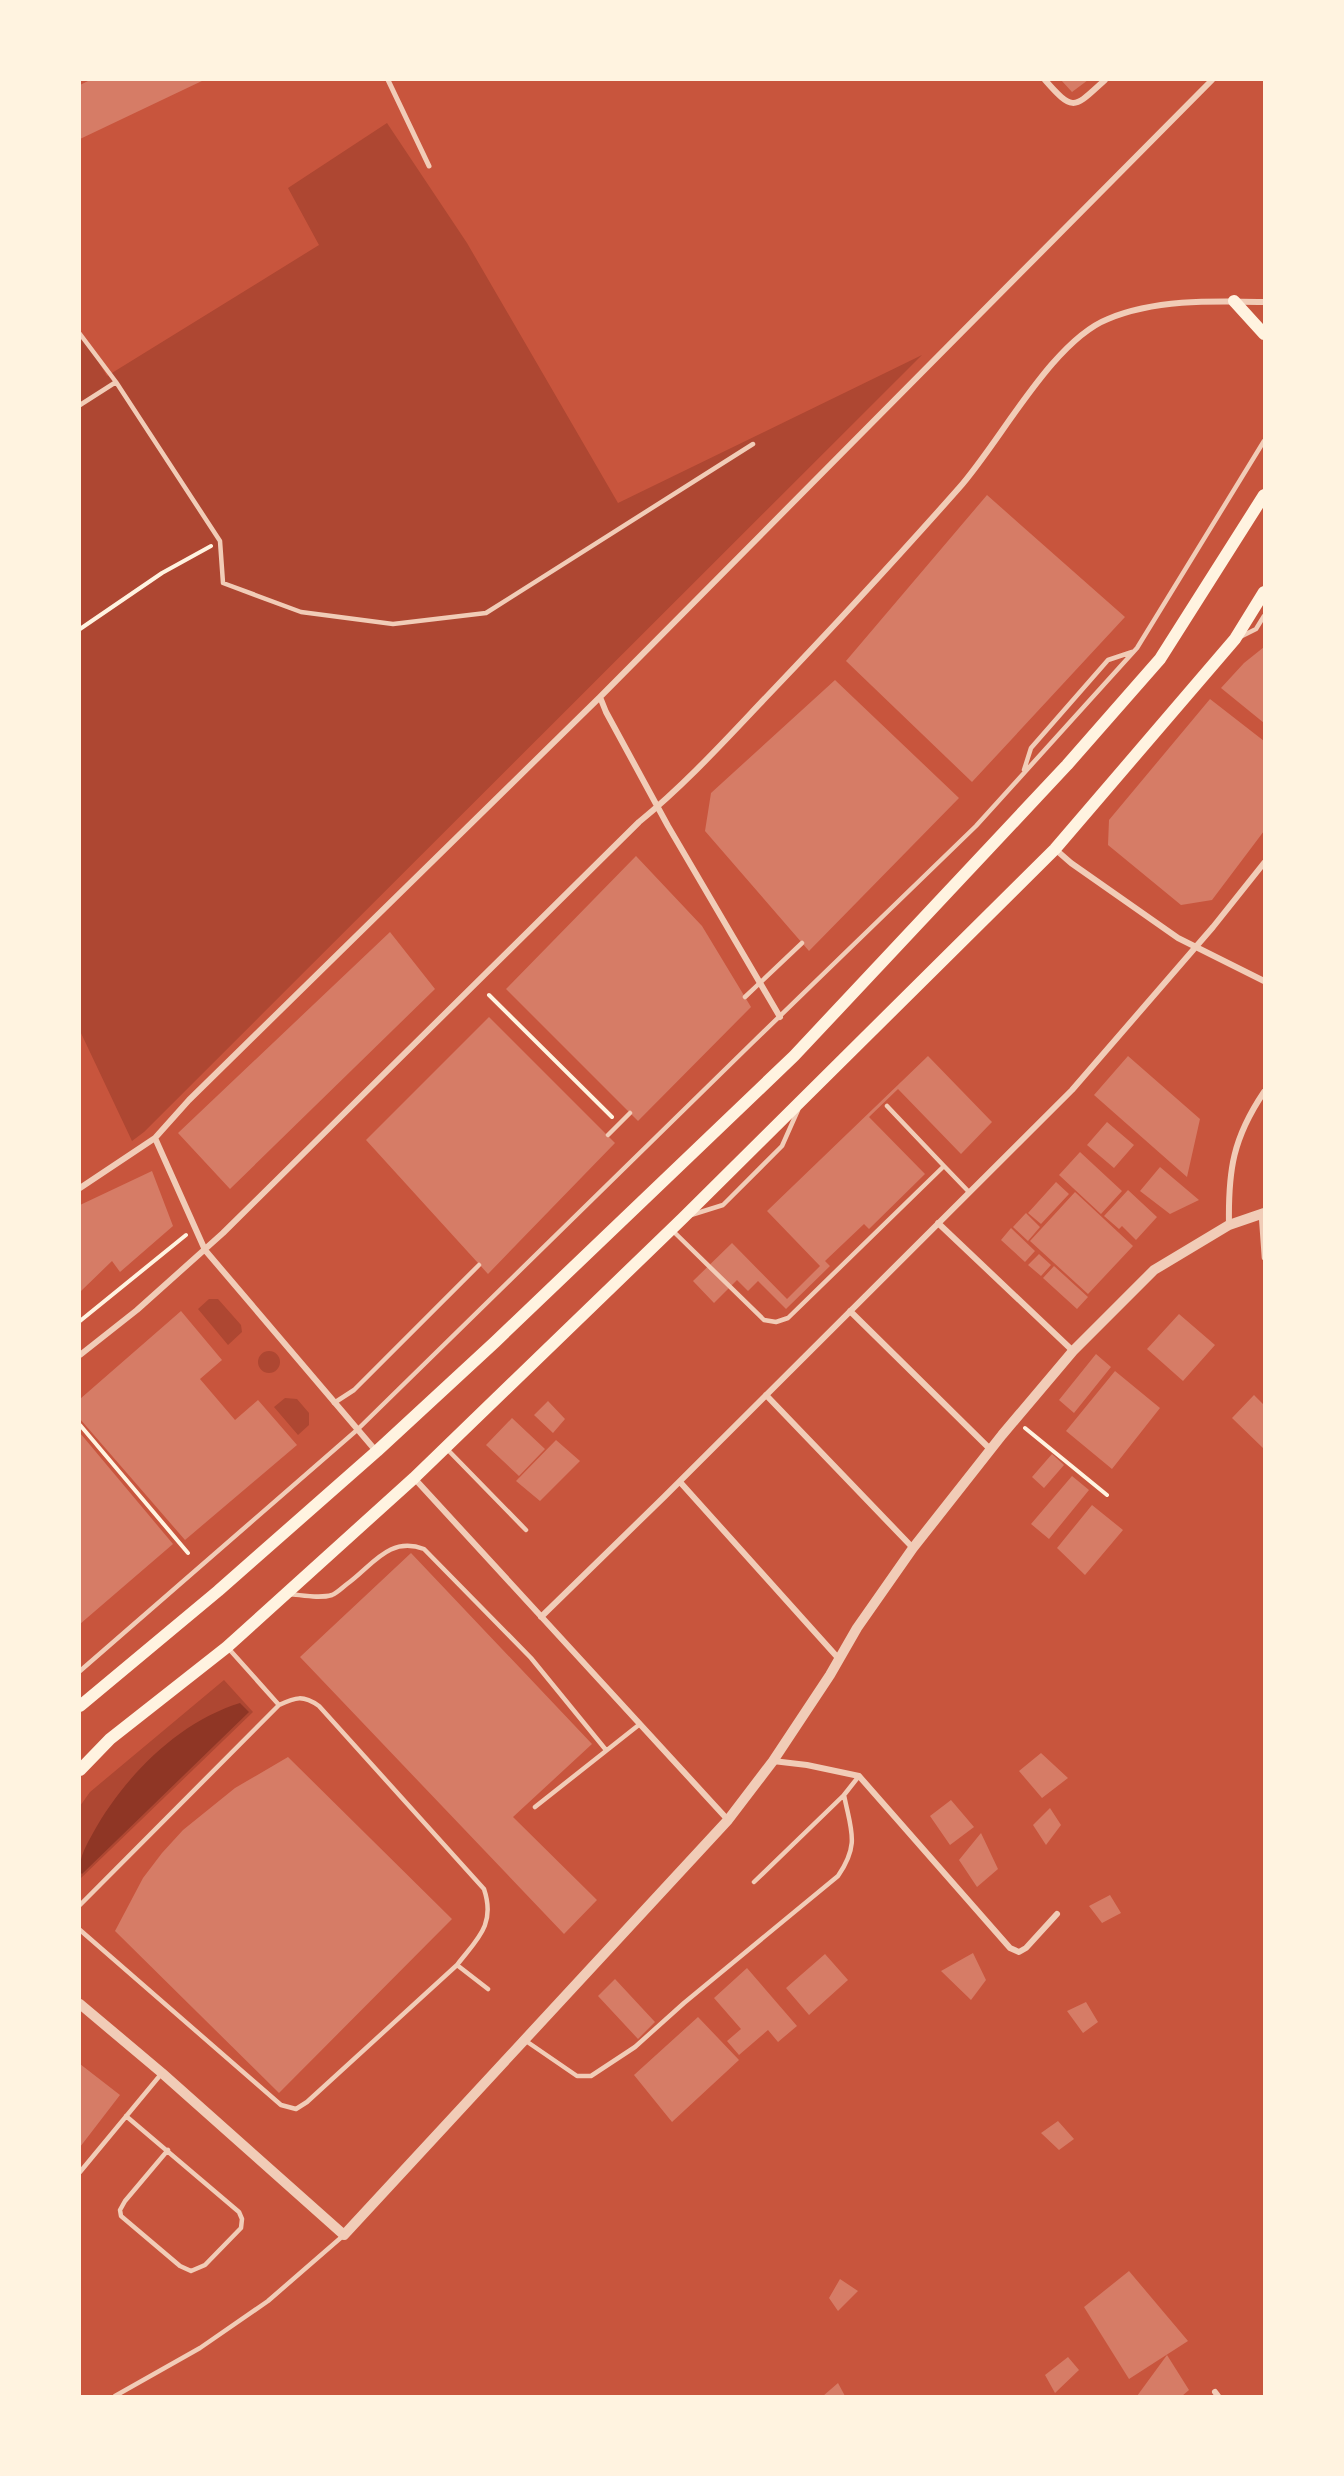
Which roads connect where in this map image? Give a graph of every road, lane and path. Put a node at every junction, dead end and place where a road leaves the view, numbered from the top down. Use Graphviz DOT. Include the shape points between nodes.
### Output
graph roads {
  1 [pos="388,80"];
  2 [pos="1045,80"];
  3 [pos="1104,80"];
  4 [pos="1212,80"];
  5 [pos="429,166"];
  6 [pos="1234,301"];
  7 [pos="1264,302"];
  8 [pos="1264,333"];
  9 [pos="80,334"];
  10 [pos="116,382"];
  11 [pos="80,405"];
  12 [pos="1264,441"];
  13 [pos="753,444"];
  14 [pos="1263,499"];
  15 [pos="220,541"];
  16 [pos="1264,592"];
  17 [pos="1264,616"];
  18 [pos="80,629"];
  19 [pos="1235,639"];
  20 [pos="1134,651"];
  21 [pos="600,697"];
  22 [pos="1023,774"];
  23 [pos="657,807"];
  24 [pos="1054,849"];
  25 [pos="1264,864"];
  26 [pos="802,943"];
  27 [pos="1195,947"];
  28 [pos="1264,981"];
  29 [pos="761,982"];
  30 [pos="489,995"];
  31 [pos="745,998"];
  32 [pos="780,1017"];
  33 [pos="1264,1092"];
  34 [pos="803,1097"];
  35 [pos="887,1106"];
  36 [pos="630,1113"];
  37 [pos="619,1124"];
  38 [pos="608,1135"];
  39 [pos="155,1138"];
  40 [pos="944,1166"];
  41 [pos="80,1188"];
  42 [pos="969,1191"];
  43 [pos="1263,1213"];
  44 [pos="682,1218"];
  45 [pos="938,1223"];
  46 [pos="1229,1225"];
  47 [pos="195,1227"];
  48 [pos="671,1229"];
  49 [pos="205,1250"];
  50 [pos="1264,1258"];
  51 [pos="479,1265"];
  52 [pos="850,1311"];
  53 [pos="80,1321"];
  54 [pos="1073,1351"];
  55 [pos="80,1355"];
  56 [pos="766,1395"];
  57 [pos="334,1403"];
  58 [pos="1015,1420"];
  59 [pos="80,1425"];
  60 [pos="357,1430"];
  61 [pos="446,1448"];
  62 [pos="991,1450"];
  63 [pos="377,1451"];
  64 [pos="414,1478"];
  65 [pos="680,1482"];
  66 [pos="1107,1495"];
  67 [pos="526,1530"];
  68 [pos="913,1548"];
  69 [pos="188,1553"];
  70 [pos="283,1594"];
  71 [pos="542,1617"];
  72 [pos="227,1647"];
  73 [pos="839,1659"];
  74 [pos="80,1671"];
  75 [pos="279,1705"];
  76 [pos="80,1706"];
  77 [pos="640,1724"];
  78 [pos="606,1750"];
  79 [pos="773,1761"];
  80 [pos="80,1770"];
  81 [pos="859,1776"];
  82 [pos="844,1795"];
  83 [pos="535,1807"];
  84 [pos="728,1820"];
  85 [pos="754,1882"];
  86 [pos="80,1905"];
  87 [pos="1057,1914"];
  88 [pos="80,1930"];
  89 [pos="457,1965"];
  90 [pos="488,1989"];
  91 [pos="80,2004"];
  92 [pos="525,2040"];
  93 [pos="162,2073"];
  94 [pos="126,2116"];
  95 [pos="168,2150"];
  96 [pos="80,2172"];
  97 [pos="345,2235"];
  98 [pos="115,2397"];
  1 -- 5 [label="street"];
  2 -- 3 [label="street" via="1070,104 1080,102"];
  4 -- 21 [label="street"];
  6 -- 7 [label="street"];
  6 -- 8 [label="main road"];
  6 -- 23 [label="street" via="1161,304 1106,319 1076,340 1046,370 961,486 809,652 678,790"];
  9 -- 10 [label="lane"];
  10 -- 11 [label="lane"];
  10 -- 15 [label="lane"];
  12 -- 20 [label="lane"];
  13 -- 15 [label="lane" via="486,613 393,624 301,612 223,583"];
  14 -- 63 [label="main road" via="1160,659 1067,765 794,1056"];
  15 -- 18 [label="path" via="162,573"];
  16 -- 19 [label="main road"];
  17 -- 19 [label="lane" via="1256,629"];
  19 -- 24 [label="main road"];
  20 -- 22 [label="lane"];
  20 -- 22 [label="lane" via="1108,660 1031,748"];
  21 -- 23 [label="street"];
  21 -- 39 [label="street" via="189,1100"];
  22 -- 32 [label="lane" via="976,826"];
  23 -- 29 [label="street"];
  23 -- 49 [label="street"];
  24 -- 27 [label="street"];
  24 -- 34 [label="main road"];
  25 -- 27 [label="street"];
  26 -- 29 [label="lane"];
  27 -- 28 [label="street"];
  27 -- 42 [label="street" via="1072,1090"];
  29 -- 31 [label="lane"];
  29 -- 32 [label="street"];
  30 -- 37 [label="path"];
  32 -- 60 [label="lane"];
  33 -- 46 [label="street" via="1235,1148 1228,1186"];
  34 -- 44 [label="main road"];
  34 -- 44 [label="lane" via="782,1146 723,1205"];
  35 -- 40 [label="lane"];
  36 -- 37 [label="lane"];
  37 -- 38 [label="lane"];
  39 -- 41 [label="street"];
  39 -- 47 [label="street"];
  40 -- 42 [label="lane"];
  40 -- 48 [label="lane" via="788,1318 776,1322 764,1320"];
  42 -- 45 [label="street"];
  43 -- 46 [label="street"];
  43 -- 50 [label="lane"];
  44 -- 48 [label="main road"];
  45 -- 52 [label="street"];
  45 -- 54 [label="street"];
  46 -- 54 [label="street" via="1154,1270"];
  47 -- 49 [label="street"];
  47 -- 53 [label="path"];
  48 -- 61 [label="main road"];
  49 -- 55 [label="street"];
  49 -- 57 [label="street"];
  51 -- 57 [label="lane" via="354,1390"];
  52 -- 56 [label="street"];
  52 -- 62 [label="street"];
  54 -- 58 [label="street"];
  56 -- 65 [label="street"];
  56 -- 68 [label="street"];
  57 -- 60 [label="street"];
  58 -- 62 [label="street"];
  58 -- 66 [label="path"];
  59 -- 69 [label="path"];
  60 -- 63 [label="street"];
  60 -- 74 [label="lane"];
  61 -- 64 [label="main road"];
  61 -- 67 [label="lane"];
  62 -- 68 [label="street"];
  63 -- 76 [label="main road"];
  64 -- 70 [label="main road"];
  64 -- 71 [label="street"];
  65 -- 71 [label="street"];
  65 -- 73 [label="street"];
  68 -- 73 [label="street"];
  70 -- 72 [label="main road"];
  70 -- 78 [label="lane" via="333,1594 395,1546 411,1544 424,1549 531,1658"];
  71 -- 77 [label="street"];
  72 -- 75 [label="lane"];
  72 -- 80 [label="main road" via="110,1739"];
  73 -- 79 [label="street"];
  75 -- 86 [label="lane"];
  75 -- 89 [label="lane" via="297,1697 308,1698 319,1706 484,1889 489,1904 486,1927"];
  77 -- 78 [label="lane"];
  77 -- 84 [label="street"];
  78 -- 83 [label="lane"];
  79 -- 81 [label="street"];
  79 -- 84 [label="street"];
  81 -- 82 [label="lane"];
  81 -- 87 [label="street" via="1010,1947 1019,1952 1026,1948"];
  82 -- 85 [label="lane"];
  82 -- 92 [label="lane" via="853,1842 849,1859 837,1876 635,2047 591,2076 577,2076"];
  84 -- 92 [label="street"];
  88 -- 89 [label="lane" via="281,2105 296,2109"];
  89 -- 90 [label="lane"];
  91 -- 93 [label="street"];
  92 -- 97 [label="street"];
  93 -- 94 [label="lane"];
  93 -- 97 [label="street"];
  94 -- 95 [label="lane"];
  94 -- 96 [label="lane"];
  95 -- 95 [label="lane" via="125,2201 121,2216 191,2271 205,2265 241,2228 242,2219 239,2212"];
  97 -- 98 [label="lane" via="268,2301 200,2348"];
}
